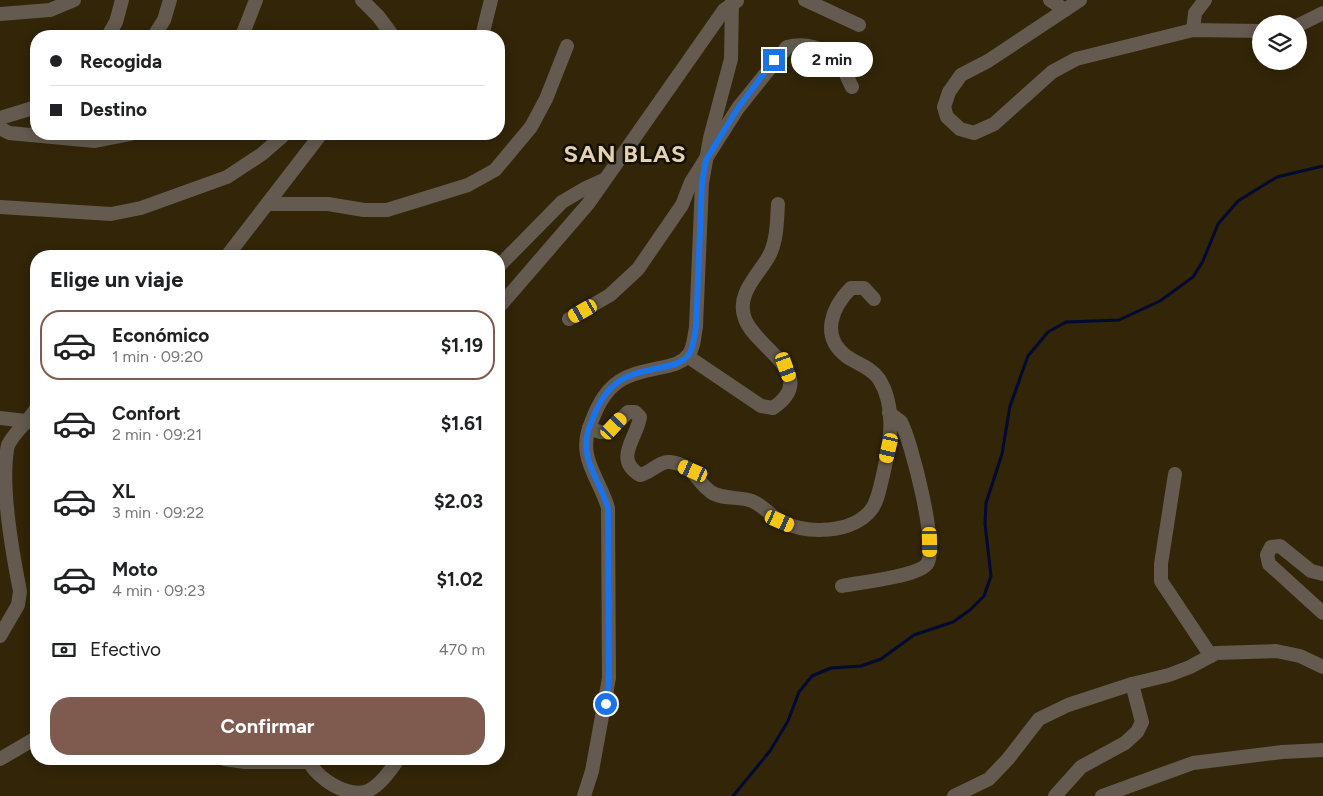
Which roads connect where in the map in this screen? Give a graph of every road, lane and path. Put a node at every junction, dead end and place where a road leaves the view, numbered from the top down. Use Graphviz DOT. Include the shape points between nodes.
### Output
graph roads {
  1 [pos="74,0"];
  2 [pos="122,0"];
  3 [pos="170,0"];
  4 [pos="256,0"];
  5 [pos="362,0"];
  6 [pos="491,0"];
  7 [pos="805,0"];
  8 [pos="1050,0"];
  9 [pos="1080,0"];
  10 [pos="1205,0"];
  11 [pos="734,1"];
  12 [pos="1065,10"];
  13 [pos="1323,13"];
  14 [pos="0,14"];
  15 [pos="1307,21"];
  16 [pos="859,25"];
  17 [pos="111,30"];
  18 [pos="158,30"];
  19 [pos="244,30"];
  20 [pos="388,30"];
  21 [pos="484,30"];
  22 [pos="1193,30"];
  23 [pos="1252,31"];
  24 [pos="567,46"];
  25 [pos="852,87"];
  26 [pos="30,109"];
  27 [pos="0,118"];
  28 [pos="0,128"];
  29 [pos="30,135"];
  30 [pos="83,140"];
  31 [pos="99,140"];
  32 [pos="278,140"];
  33 [pos="316,140"];
  34 [pos="706,160"];
  35 [pos="605,180"];
  36 [pos="267,204"];
  37 [pos="778,204"];
  38 [pos="0,207"];
  39 [pos="232,250"];
  40 [pos="505,260"];
  41 [pos="874,299"];
  42 [pos="505,300"];
  43 [pos="569,319"];
  44 [pos="687,356"];
  45 [pos="888,413"];
  46 [pos="30,417"];
  47 [pos="0,418"];
  48 [pos="30,420"];
  49 [pos="589,428"];
  50 [pos="1175,474"];
  51 [pos="1323,574"];
  52 [pos="842,586"];
  53 [pos="1323,614"];
  54 [pos="0,636"];
  55 [pos="1211,656"];
  56 [pos="1323,667"];
  57 [pos="1132,684"];
  58 [pos="30,742"];
  59 [pos="1323,750"];
  60 [pos="0,759"];
  61 [pos="312,765"];
  62 [pos="394,765"];
  63 [pos="584,796"];
  64 [pos="954,796"];
  65 [pos="1056,796"];
  66 [pos="1102,796"];
  1 -- 14 [label="street" via="50,10"];
  2 -- 17 [label="street"];
  3 -- 18 [label="street"];
  4 -- 19 [label="street"];
  5 -- 20 [label="street"];
  6 -- 21 [label="street"];
  7 -- 16 [label="street"];
  8 -- 12 [label="street"];
  9 -- 12 [label="street"];
  10 -- 22 [label="street" via="1195,13"];
  11 -- 34 [label="street" via="731,59"];
  11 -- 35 [label="street" via="724,10"];
  12 -- 22 [label="street" via="961,75 944,107 947,117 960,129 974,132 994,124 1052,72 1076,59"];
  13 -- 15 [label="street"];
  22 -- 23 [label="street"];
  24 -- 36 [label="street" via="531,127 494,170 468,186 387,210 328,204"];
  25 -- 34 [label="street" via="839,62 823,50 799,44 787,47 738,108"];
  26 -- 27 [label="street"];
  28 -- 29 [label="street" via="9,133"];
  30 -- 31 [label="street"];
  32 -- 38 [label="street" via="227,177 141,208 111,214"];
  33 -- 36 [label="street"];
  34 -- 43 [label="street" via="691,182 682,205 638,269 610,295"];
  34 -- 44 [label="street" via="702,183 696,327 693,346"];
  35 -- 40 [label="street" via="562,202"];
  35 -- 42 [label="street"];
  36 -- 39 [label="street"];
  37 -- 44 [label="street" via="775,240 770,254 746,290 743,307 744,318 751,329 786,367 790,378 781,403 773,408 761,406"];
  41 -- 45 [label="street" via="864,288 850,288 833,313 830,334 846,356 874,373 880,381"];
  44 -- 49 [label="street" via="676,365 622,378 609,388"];
  45 -- 49 [label="street" via="889,448 871,510 851,525 831,529 800,528 780,521 746,498 717,495 693,471 680,465 661,464 640,475 628,464 630,442 640,417 635,412 628,412 608,432"];
  45 -- 52 [label="street" via="900,421 906,436 930,527 930,557 926,565 915,572"];
  46 -- 47 [label="street"];
  48 -- 54 [label="street" via="17,431 0,469 0,488 20,591 18,605"];
  49 -- 63 [label="street" via="587,456 608,508 609,669 606,704"];
  50 -- 55 [label="street" via="1161,581"];
  51 -- 53 [label="street" via="1311,571 1280,546 1271,547 1267,554 1269,564"];
  55 -- 56 [label="street" via="1216,653 1276,651 1300,656"];
  55 -- 57 [label="street" via="1169,675"];
  57 -- 64 [label="street" via="1068,705 1039,719 1008,759 988,778"];
  57 -- 65 [label="street" via="1142,722 1137,732 1125,743 1081,767"];
  58 -- 60 [label="street"];
  59 -- 66 [label="street" via="1194,763"];
  61 -- 62 [label="street" via="314,772 326,782 364,792 373,788"];
}
